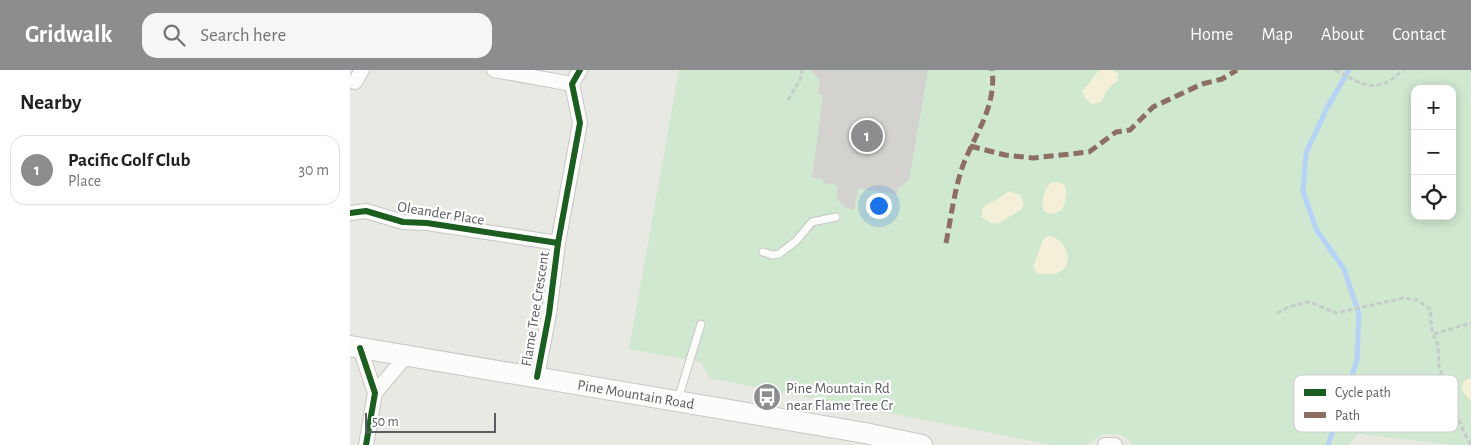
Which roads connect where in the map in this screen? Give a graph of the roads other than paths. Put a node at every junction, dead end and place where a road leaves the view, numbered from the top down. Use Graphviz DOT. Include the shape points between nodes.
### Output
graph roads {
  1 [pos="494,70"];
  2 [pos="580,70"];
  3 [pos="572,84"];
  4 [pos="350,213"];
  5 [pos="836,217"];
  6 [pos="558,243"];
  7 [pos="763,252"];
  8 [pos="701,324"];
  9 [pos="355,347"];
  10 [pos="407,355"];
  11 [pos="537,377"];
  12 [pos="375,393"];
  13 [pos="678,401"];
  14 [pos="366,445"];
  15 [pos="922,445"];
  16 [pos="1105,445"];
  17 [pos="1115,445"];
  1 -- 3 [label="street"];
  2 -- 3 [label="street"];
  3 -- 6 [label="street, Flame Tree Crescent" via="580,123"];
  4 -- 6 [label="street, Oleander Place" via="366,211 403,222"];
  5 -- 7 [label="lane" via="812,222 796,241 779,254"];
  6 -- 11 [label="street, Flame Tree Crescent"];
  8 -- 13 [label="lane"];
  9 -- 10 [label="main road, Pine Mountain Road"];
  9 -- 12 [label="street"];
  10 -- 11 [label="main road, Pine Mountain Road"];
  10 -- 12 [label="street"];
  11 -- 13 [label="main road, Pine Mountain Road"];
  12 -- 14 [label="street"];
  13 -- 15 [label="main road, Pine Mountain Road"];
  16 -- 17 [label="street"];
}
